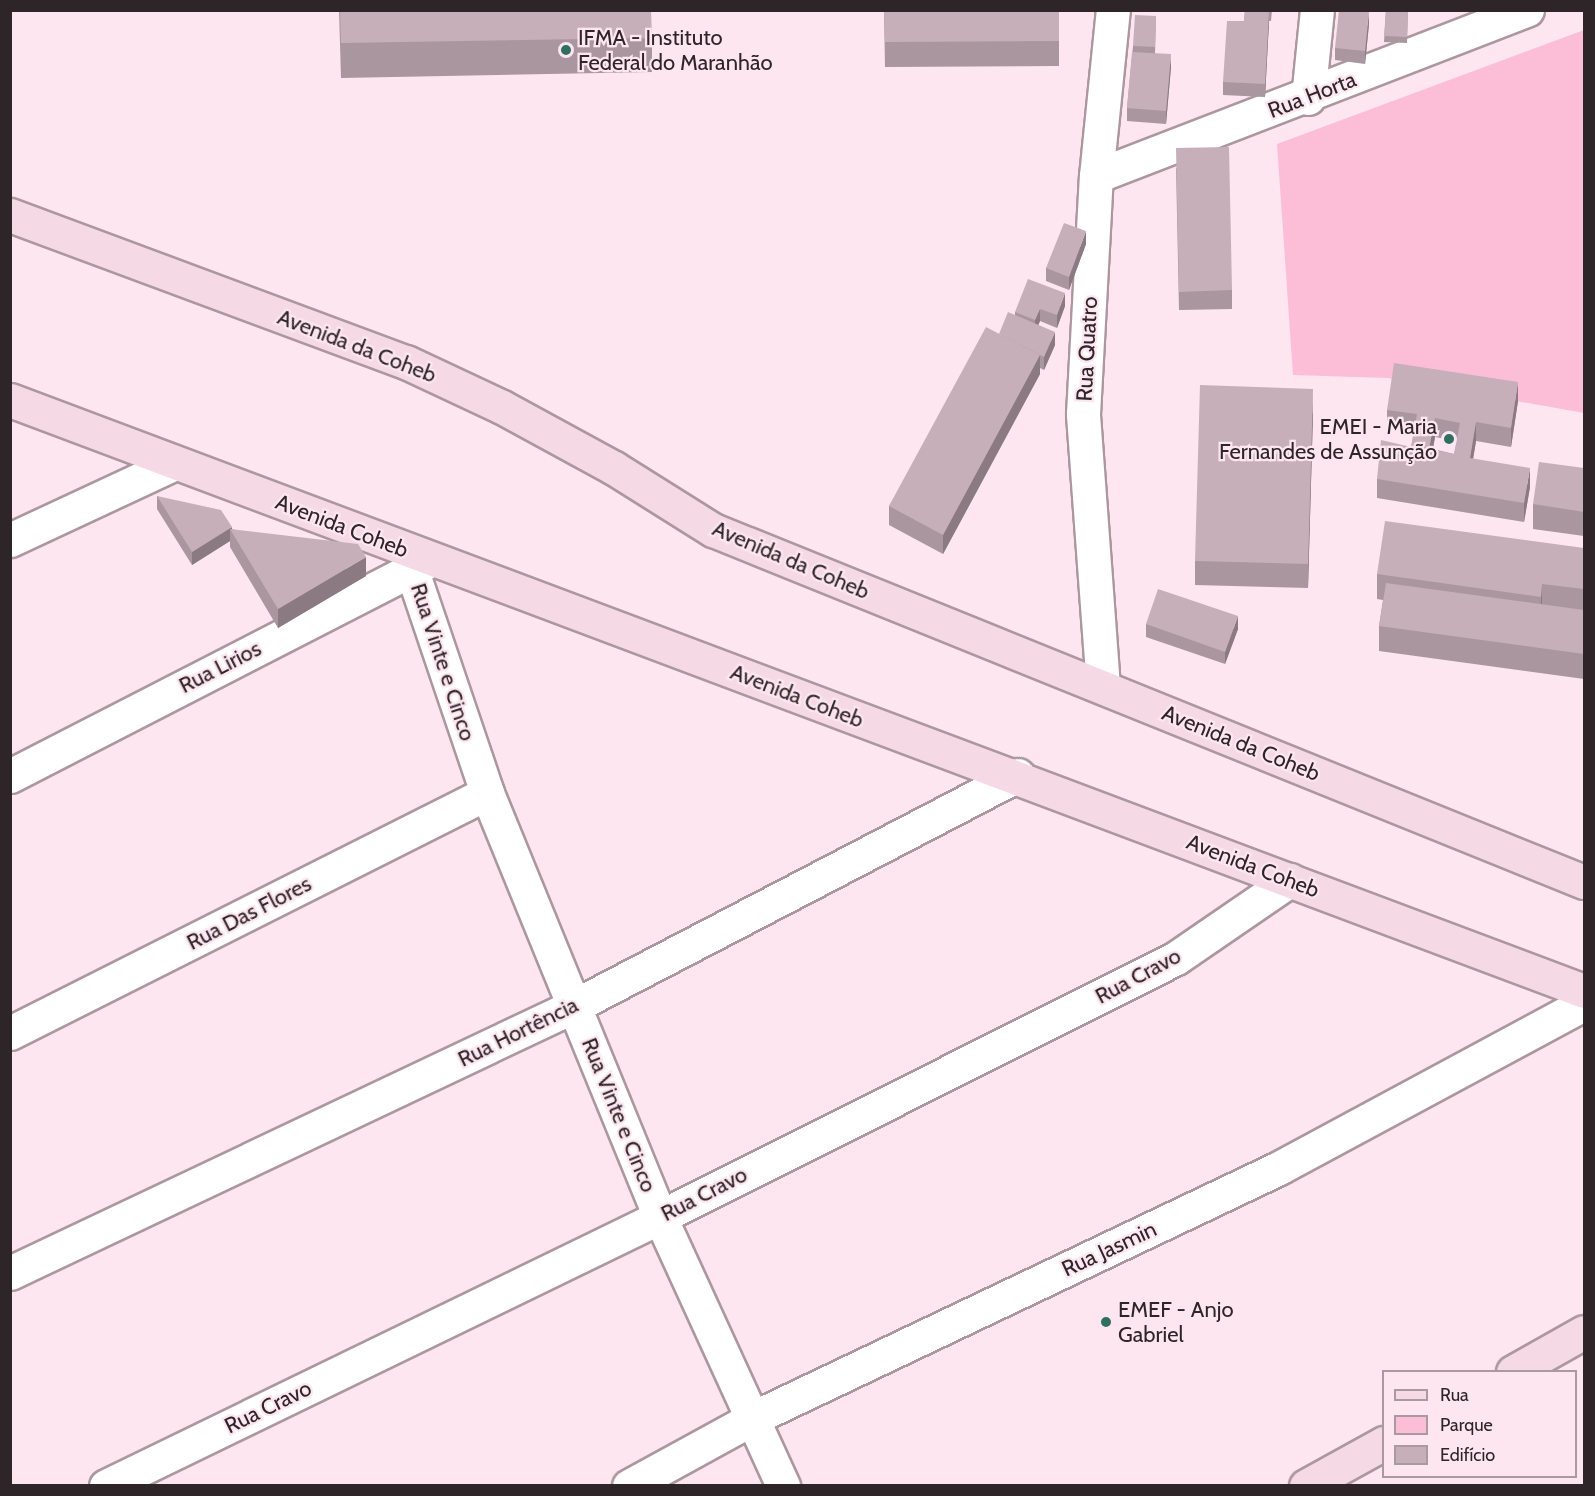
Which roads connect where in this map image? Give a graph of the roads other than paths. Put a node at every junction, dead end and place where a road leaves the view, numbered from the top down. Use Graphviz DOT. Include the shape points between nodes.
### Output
graph roads {
  1 [pos="1113,10"];
  2 [pos="1317,10"];
  3 [pos="1524,11"];
  4 [pos="1308,98"];
  5 [pos="1096,176"];
  6 [pos="10,215"];
  7 [pos="10,400"];
  8 [pos="176,462"];
  9 [pos="10,540"];
  10 [pos="421,564"];
  11 [pos="1103,687"];
  12 [pos="1018,775"];
  13 [pos="10,776"];
  14 [pos="487,793"];
  15 [pos="1290,880"];
  16 [pos="1584,882"];
  17 [pos="1584,991"];
  18 [pos="1584,1004"];
  19 [pos="576,1005"];
  20 [pos="10,1033"];
  21 [pos="660,1217"];
  22 [pos="10,1273"];
  23 [pos="1584,1332"];
  24 [pos="1515,1370"];
  25 [pos="753,1418"];
  26 [pos="1382,1444"];
  27 [pos="106,1485"];
  28 [pos="629,1485"];
  29 [pos="783,1485"];
  30 [pos="1306,1485"];
  1 -- 5 [label="street, Rua Quatro"];
  2 -- 4 [label="street"];
  3 -- 4 [label="street, Rua Horta"];
  4 -- 5 [label="street, Rua Horta"];
  5 -- 11 [label="street, Rua Quatro" via="1083,414"];
  6 -- 11 [label="main road, Avenida da Coheb" via="406,362 502,407 713,530"];
  7 -- 8 [label="main road, Avenida Coheb"];
  8 -- 9 [label="street"];
  8 -- 10 [label="main road, Avenida Coheb"];
  10 -- 12 [label="main road, Avenida Coheb" via="647,637 849,718"];
  10 -- 13 [label="street, Rua Lirios"];
  10 -- 14 [label="street, Rua Vinte e Cinco"];
  11 -- 16 [label="main road, Avenida da Coheb"];
  12 -- 15 [label="main road, Avenida Coheb"];
  12 -- 19 [label="street, Rua Hortência"];
  14 -- 19 [label="street, Rua Vinte e Cinco"];
  14 -- 20 [label="street, Rua Das Flores"];
  15 -- 17 [label="main road, Avenida Coheb"];
  15 -- 21 [label="street, Rua Cravo" via="1176,958"];
  18 -- 25 [label="street, Rua Jasmin" via="1279,1168"];
  19 -- 21 [label="street, Rua Vinte e Cinco"];
  19 -- 22 [label="street, Rua Hortência"];
  21 -- 25 [label="street, Rua Vinte e Cinco"];
  21 -- 27 [label="street, Rua Cravo"];
  23 -- 24 [label="main road"];
  25 -- 28 [label="street, Rua Jasmin"];
  25 -- 29 [label="street, Rua Vinte e Cinco"];
  26 -- 30 [label="main road"];
}
